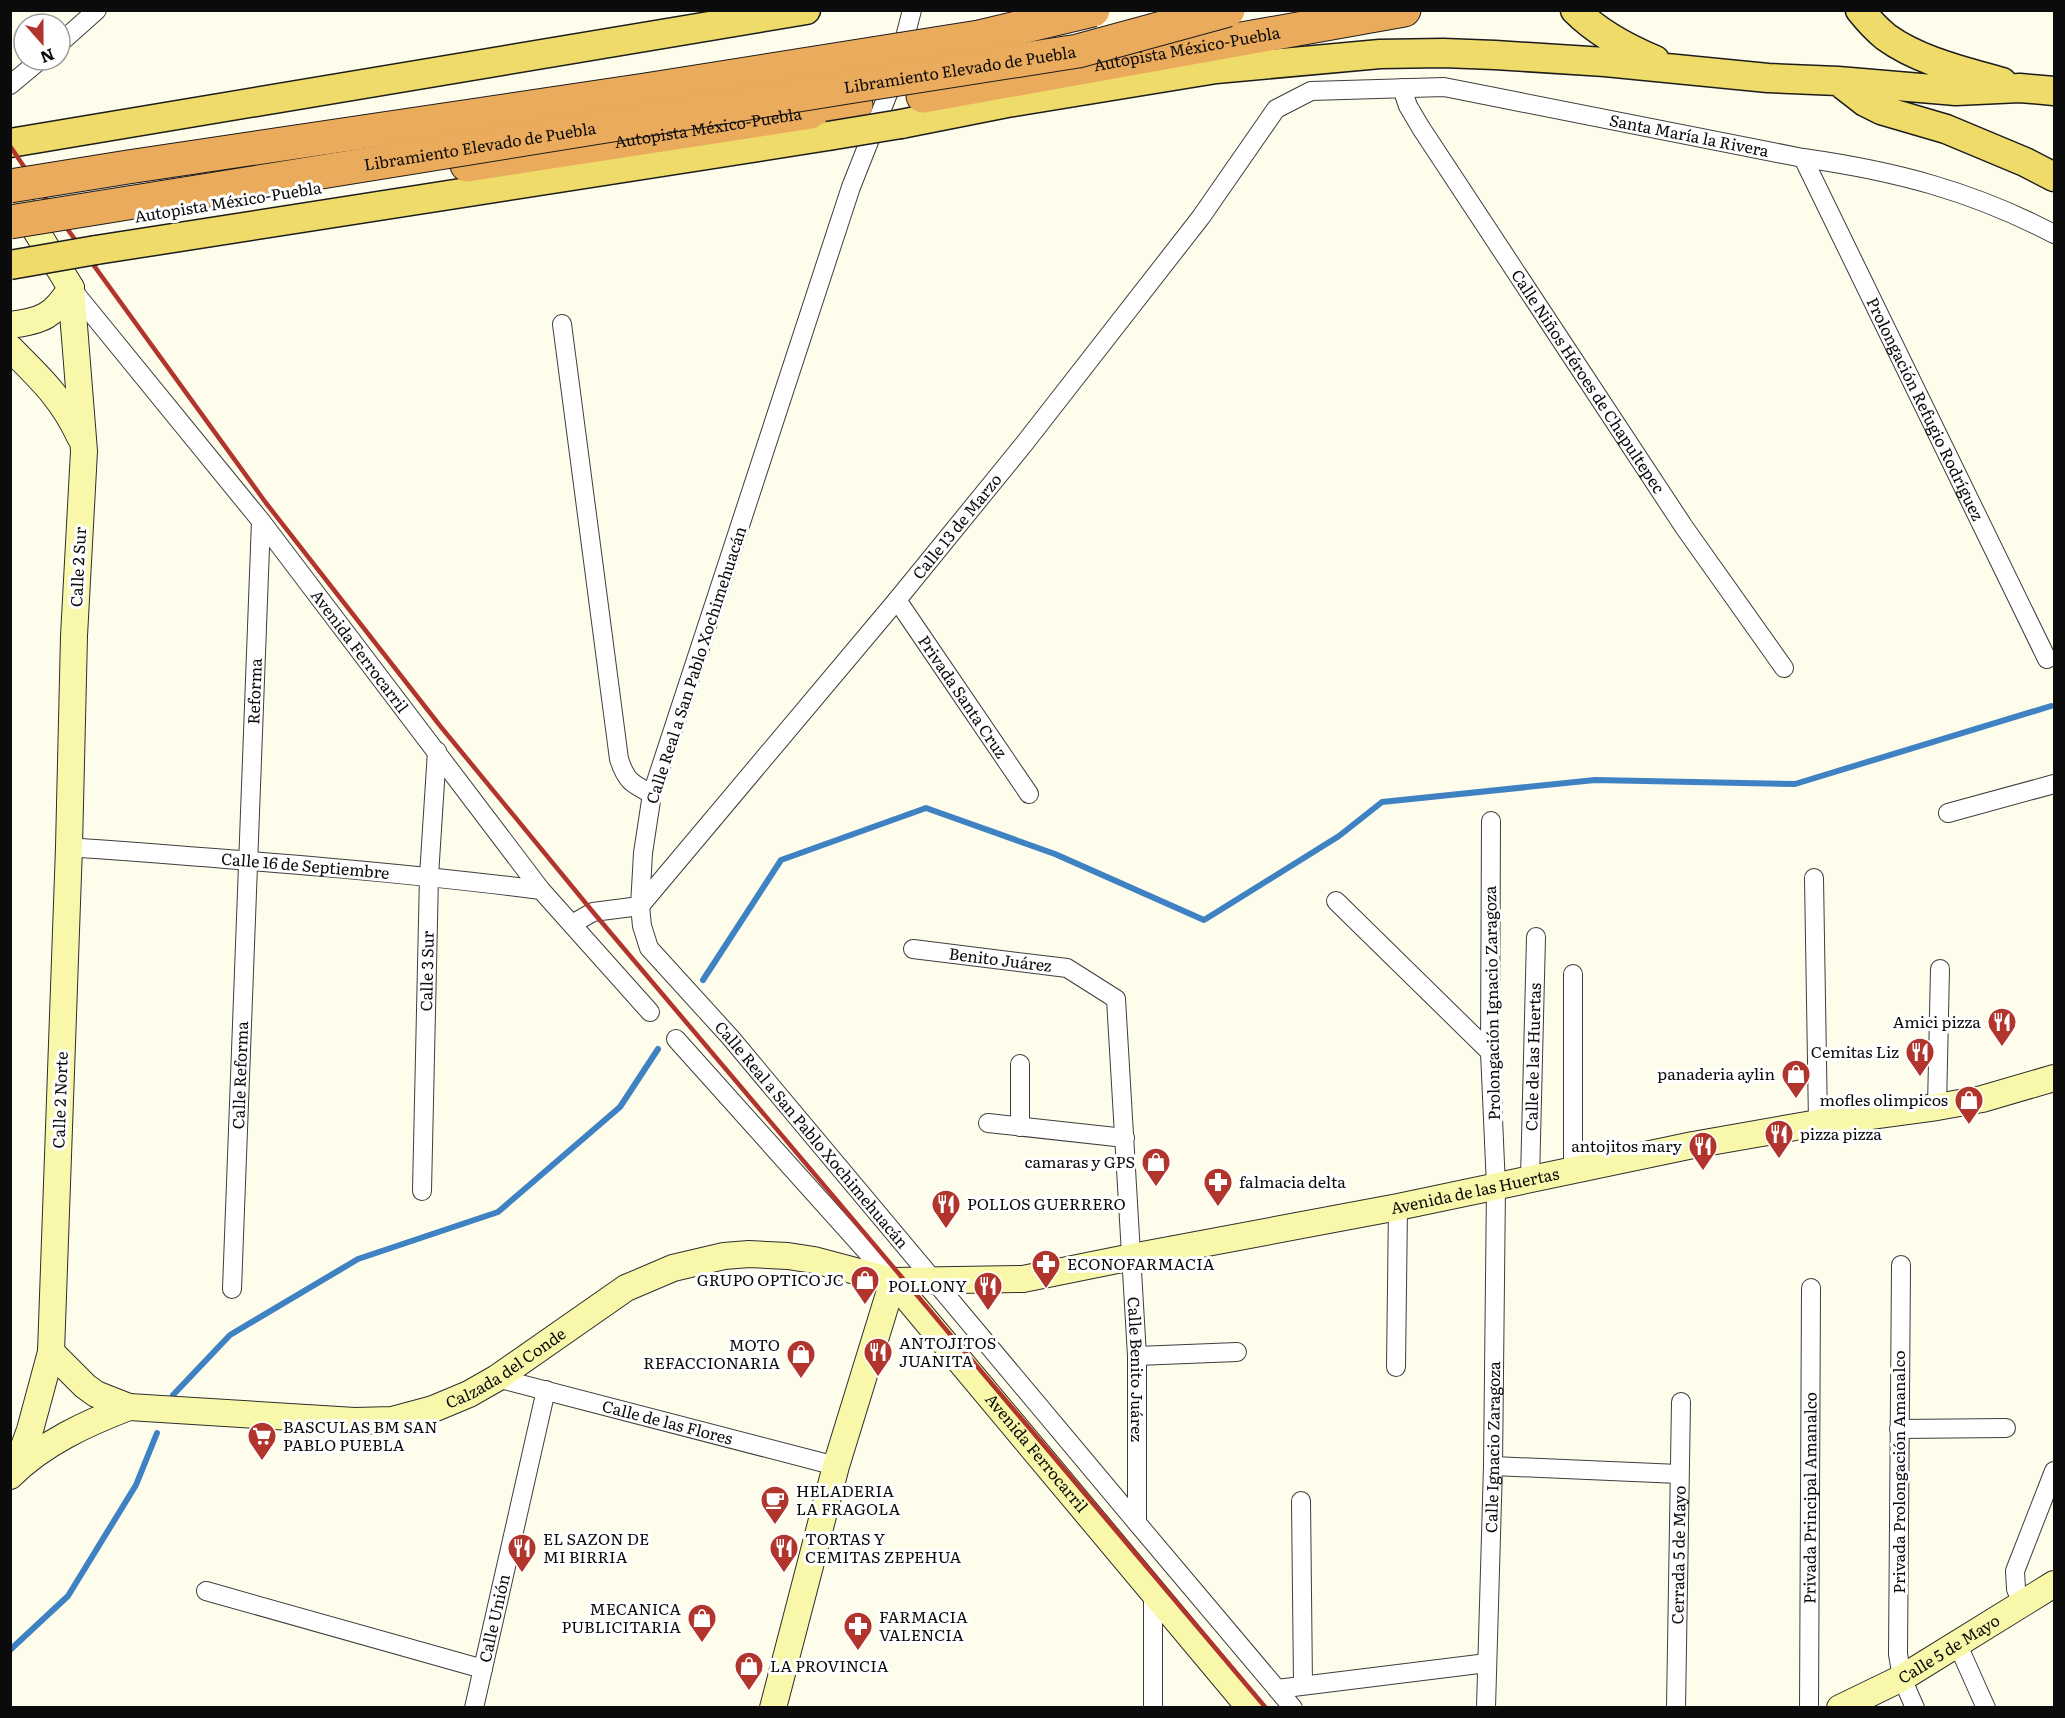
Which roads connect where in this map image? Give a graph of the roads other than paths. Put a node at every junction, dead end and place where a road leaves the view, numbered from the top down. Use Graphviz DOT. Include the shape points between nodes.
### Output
graph roads {
  1 [pos="97,10"];
  2 [pos="806,10"];
  3 [pos="1093,10"];
  4 [pos="1114,10"];
  5 [pos="1228,10"];
  6 [pos="1404,10"];
  7 [pos="1575,10"];
  8 [pos="1860,10"];
  9 [pos="915,24"];
  10 [pos="72,32"];
  11 [pos="1443,53"];
  12 [pos="1677,69"];
  13 [pos="26,72"];
  14 [pos="1838,81"];
  15 [pos="10,86"];
  16 [pos="1444,87"];
  17 [pos="1402,88"];
  18 [pos="2020,88"];
  19 [pos="1311,91"];
  20 [pos="2055,91"];
  21 [pos="18,142"];
  22 [pos="1803,158"];
  23 [pos="10,173"];
  24 [pos="2055,177"];
  25 [pos="10,187"];
  26 [pos="10,222"];
  27 [pos="2055,234"];
  28 [pos="10,236"];
  29 [pos="89,237"];
  30 [pos="10,265"];
  31 [pos="71,288"];
  32 [pos="562,324"];
  33 [pos="10,325"];
  34 [pos="10,348"];
  35 [pos="84,451"];
  36 [pos="261,521"];
  37 [pos="897,600"];
  38 [pos="2047,658"];
  39 [pos="1784,668"];
  40 [pos="437,751"];
  41 [pos="2055,784"];
  42 [pos="652,794"];
  43 [pos="1029,794"];
  44 [pos="1948,813"];
  45 [pos="1491,821"];
  46 [pos="69,847"];
  47 [pos="248,860"];
  48 [pos="429,876"];
  49 [pos="1814,878"];
  50 [pos="541,890"];
  51 [pos="1336,901"];
  52 [pos="640,906"];
  53 [pos="572,924"];
  54 [pos="1536,937"];
  55 [pos="913,949"];
  56 [pos="1940,969"];
  57 [pos="1573,974"];
  58 [pos="1116,999"];
  59 [pos="650,1012"];
  60 [pos="676,1039"];
  61 [pos="1490,1052"];
  62 [pos="1020,1064"];
  63 [pos="2055,1078"];
  64 [pos="1937,1107"];
  65 [pos="988,1123"];
  66 [pos="1818,1124"];
  67 [pos="1020,1126"];
  68 [pos="1125,1138"];
  69 [pos="1573,1170"];
  70 [pos="1530,1179"];
  71 [pos="1496,1186"];
  72 [pos="423,1191"];
  73 [pos="1398,1207"];
  74 [pos="1132,1257"];
  75 [pos="1901,1265"];
  76 [pos="893,1281"];
  77 [pos="934,1281"];
  78 [pos="1811,1288"];
  79 [pos="232,1289"];
  80 [pos="51,1352"];
  81 [pos="1237,1352"];
  82 [pos="1137,1356"];
  83 [pos="1396,1366"];
  84 [pos="497,1378"];
  85 [pos="546,1390"];
  86 [pos="1681,1402"];
  87 [pos="129,1407"];
  88 [pos="2006,1428"];
  89 [pos="1899,1429"];
  90 [pos="836,1466"];
  91 [pos="1493,1466"];
  92 [pos="2055,1471"];
  93 [pos="13,1473"];
  94 [pos="1679,1474"];
  95 [pos="1300,1501"];
  96 [pos="1137,1523"];
  97 [pos="2055,1584"];
  98 [pos="206,1592"];
  99 [pos="1153,1592"];
  100 [pos="2022,1604"];
  101 [pos="1957,1643"];
  102 [pos="1487,1663"];
  103 [pos="483,1669"];
  104 [pos="1902,1678"];
  105 [pos="1303,1684"];
  106 [pos="1277,1689"];
  107 [pos="474,1707"];
  108 [pos="773,1707"];
  109 [pos="1153,1707"];
  110 [pos="1250,1707"];
  111 [pos="1293,1707"];
  112 [pos="1486,1707"];
  113 [pos="1676,1707"];
  114 [pos="1809,1707"];
  115 [pos="1840,1707"];
  116 [pos="1915,1707"];
  117 [pos="1986,1707"];
  1 -- 10 [label="street"];
  2 -- 21 [label="main road"];
  3 -- 25 [label="highway, Libramiento Elevado de Puebla, bridge" via="957,40"];
  4 -- 9 [label="highway"];
  5 -- 26 [label="highway, Libramiento Elevado de Puebla, bridge" via="1078,51"];
  6 -- 29 [label="highway, Autopista México-Puebla"];
  7 -- 12 [label="main road" via="1614,40"];
  8 -- 18 [label="main road" via="1907,50"];
  9 -- 23 [label="highway" via="863,45"];
  9 -- 42 [label="street, Calle Real a San Pablo Xochimehuacán" via="851,187"];
  11 -- 12 [label="main road"];
  11 -- 16 [label="street"];
  11 -- 29 [label="main road, bridge" via="1380,54 1216,69 828,136"];
  12 -- 14 [label="main road"];
  13 -- 15 [label="street"];
  14 -- 18 [label="main road" via="1956,91"];
  14 -- 24 [label="main road" via="1881,111 1946,129"];
  16 -- 17 [label="street, Santa María la Rivera"];
  16 -- 22 [label="street, Santa María la Rivera"];
  17 -- 19 [label="street, Santa María la Rivera"];
  17 -- 39 [label="street, Calle Niños Héroes de Chapultepec" via="1421,128 1684,527"];
  18 -- 20 [label="main road"];
  19 -- 37 [label="street, Calle 13 de Marzo" via="1276,109 1202,217"];
  22 -- 27 [label="street, Santa María la Rivera" via="1858,165 1930,183 1986,202"];
  22 -- 38 [label="street, Prolongación Refugio Rodríguez"];
  25 -- 31 [label="street"];
  28 -- 29 [label="highway, Autopista México-Puebla"];
  29 -- 30 [label="main road, bridge"];
  31 -- 33 [label="street" via="59,307 33,322"];
  31 -- 35 [label="street, Calle 2 Sur"];
  31 -- 36 [label="street, Avenida Ferrocarril"];
  32 -- 42 [label="street" via="619,759 632,784"];
  34 -- 35 [label="street" via="46,383 75,426"];
  35 -- 46 [label="street, Calle 2 Sur"];
  36 -- 40 [label="street, Avenida Ferrocarril"];
  36 -- 47 [label="street, Reforma"];
  37 -- 43 [label="street, Privada Santa Cruz"];
  37 -- 52 [label="street, Calle 13 de Marzo"];
  40 -- 48 [label="street, Calle 3 Sur"];
  40 -- 50 [label="street, Avenida Ferrocarril"];
  41 -- 44 [label="street"];
  42 -- 52 [label="street, Calle Real a San Pablo Xochimehuacán"];
  45 -- 61 [label="street, Prolongación Ignacio Zaragoza"];
  46 -- 47 [label="street, Calle 16 de Septiembre"];
  46 -- 80 [label="street, Calle 2 Norte"];
  47 -- 48 [label="street, Calle 16 de Septiembre"];
  47 -- 79 [label="street, Calle Reforma"];
  48 -- 50 [label="street, Calle 16 de Septiembre"];
  48 -- 72 [label="street, Calle 3 Sur"];
  49 -- 66 [label="street"];
  50 -- 53 [label="street, Avenida Ferrocarril"];
  51 -- 61 [label="street"];
  52 -- 53 [label="street" via="593,912"];
  52 -- 77 [label="street, Calle Real a San Pablo Xochimehuacán" via="649,948 730,1037"];
  53 -- 59 [label="street, Avenida Ferrocarril"];
  54 -- 70 [label="street, Calle de las Huertas"];
  55 -- 58 [label="street, Benito Juárez" via="1066,968"];
  56 -- 64 [label="street"];
  57 -- 69 [label="street"];
  58 -- 68 [label="street, Calle Benito Juárez"];
  60 -- 76 [label="street, Avenida Ferrocarril"];
  61 -- 71 [label="street, Prolongación Ignacio Zaragoza"];
  62 -- 67 [label="street"];
  63 -- 64 [label="street, Avenida de las Huertas"];
  64 -- 66 [label="street, Avenida de las Huertas"];
  65 -- 67 [label="street"];
  66 -- 69 [label="street, Avenida de las Huertas"];
  67 -- 68 [label="street"];
  68 -- 74 [label="street, Calle Benito Juárez"];
  69 -- 70 [label="street, Avenida de las Huertas"];
  70 -- 71 [label="street, Avenida de las Huertas"];
  71 -- 73 [label="street, Avenida de las Huertas"];
  71 -- 91 [label="street, Calle Ignacio Zaragoza"];
  73 -- 74 [label="street, Avenida de las Huertas"];
  73 -- 83 [label="street"];
  74 -- 77 [label="street, Avenida de las Huertas" via="1023,1280"];
  74 -- 82 [label="street, Calle Benito Juárez"];
  75 -- 89 [label="street, Privada Prolongación Amanalco"];
  76 -- 77 [label="street, Avenida de las Huertas"];
  76 -- 84 [label="street, Calzada del Conde" via="788,1256 724,1256 673,1268 626,1288"];
  76 -- 90 [label="street"];
  76 -- 99 [label="street, Avenida Ferrocarril"];
  77 -- 96 [label="street, Calle Real a San Pablo Xochimehuacán"];
  78 -- 114 [label="street, Privada Principal Amanalco"];
  80 -- 87 [label="street" via="96,1394"];
  80 -- 93 [label="street, Calle 2 Norte" via="30,1430"];
  81 -- 82 [label="street"];
  82 -- 96 [label="street, Calle Benito Juárez"];
  84 -- 85 [label="street, Calle de las Flores"];
  84 -- 87 [label="street, Calzada del Conde" via="433,1409 392,1420"];
  85 -- 90 [label="street, Calle de las Flores"];
  85 -- 103 [label="street, Calle Unión"];
  86 -- 94 [label="street, Cerrada 5 de Mayo"];
  87 -- 93 [label="street, Calzada del Conde" via="51,1444"];
  88 -- 89 [label="street"];
  89 -- 104 [label="street, Privada Prolongación Amanalco" via="1898,1654"];
  90 -- 108 [label="street"];
  91 -- 94 [label="street"];
  91 -- 102 [label="street, Calle Ignacio Zaragoza"];
  92 -- 100 [label="street" via="2015,1571"];
  94 -- 113 [label="street, Cerrada 5 de Mayo"];
  95 -- 105 [label="street"];
  96 -- 106 [label="street, Calle Real a San Pablo Xochimehuacán"];
  97 -- 100 [label="street, Calle 5 de Mayo"];
  98 -- 103 [label="street"];
  99 -- 109 [label="street"];
  99 -- 110 [label="street, Avenida Ferrocarril"];
  100 -- 101 [label="street, Calle 5 de Mayo"];
  101 -- 104 [label="street, Calle 5 de Mayo"];
  101 -- 117 [label="street"];
  102 -- 105 [label="street"];
  102 -- 112 [label="street, Calle Ignacio Zaragoza"];
  103 -- 107 [label="street, Calle Unión"];
  104 -- 115 [label="street, Calle 5 de Mayo"];
  104 -- 116 [label="street, Privada Prolongación Amanalco"];
  105 -- 106 [label="street"];
  106 -- 111 [label="street, Calle Real a San Pablo Xochimehuacán"];
}
